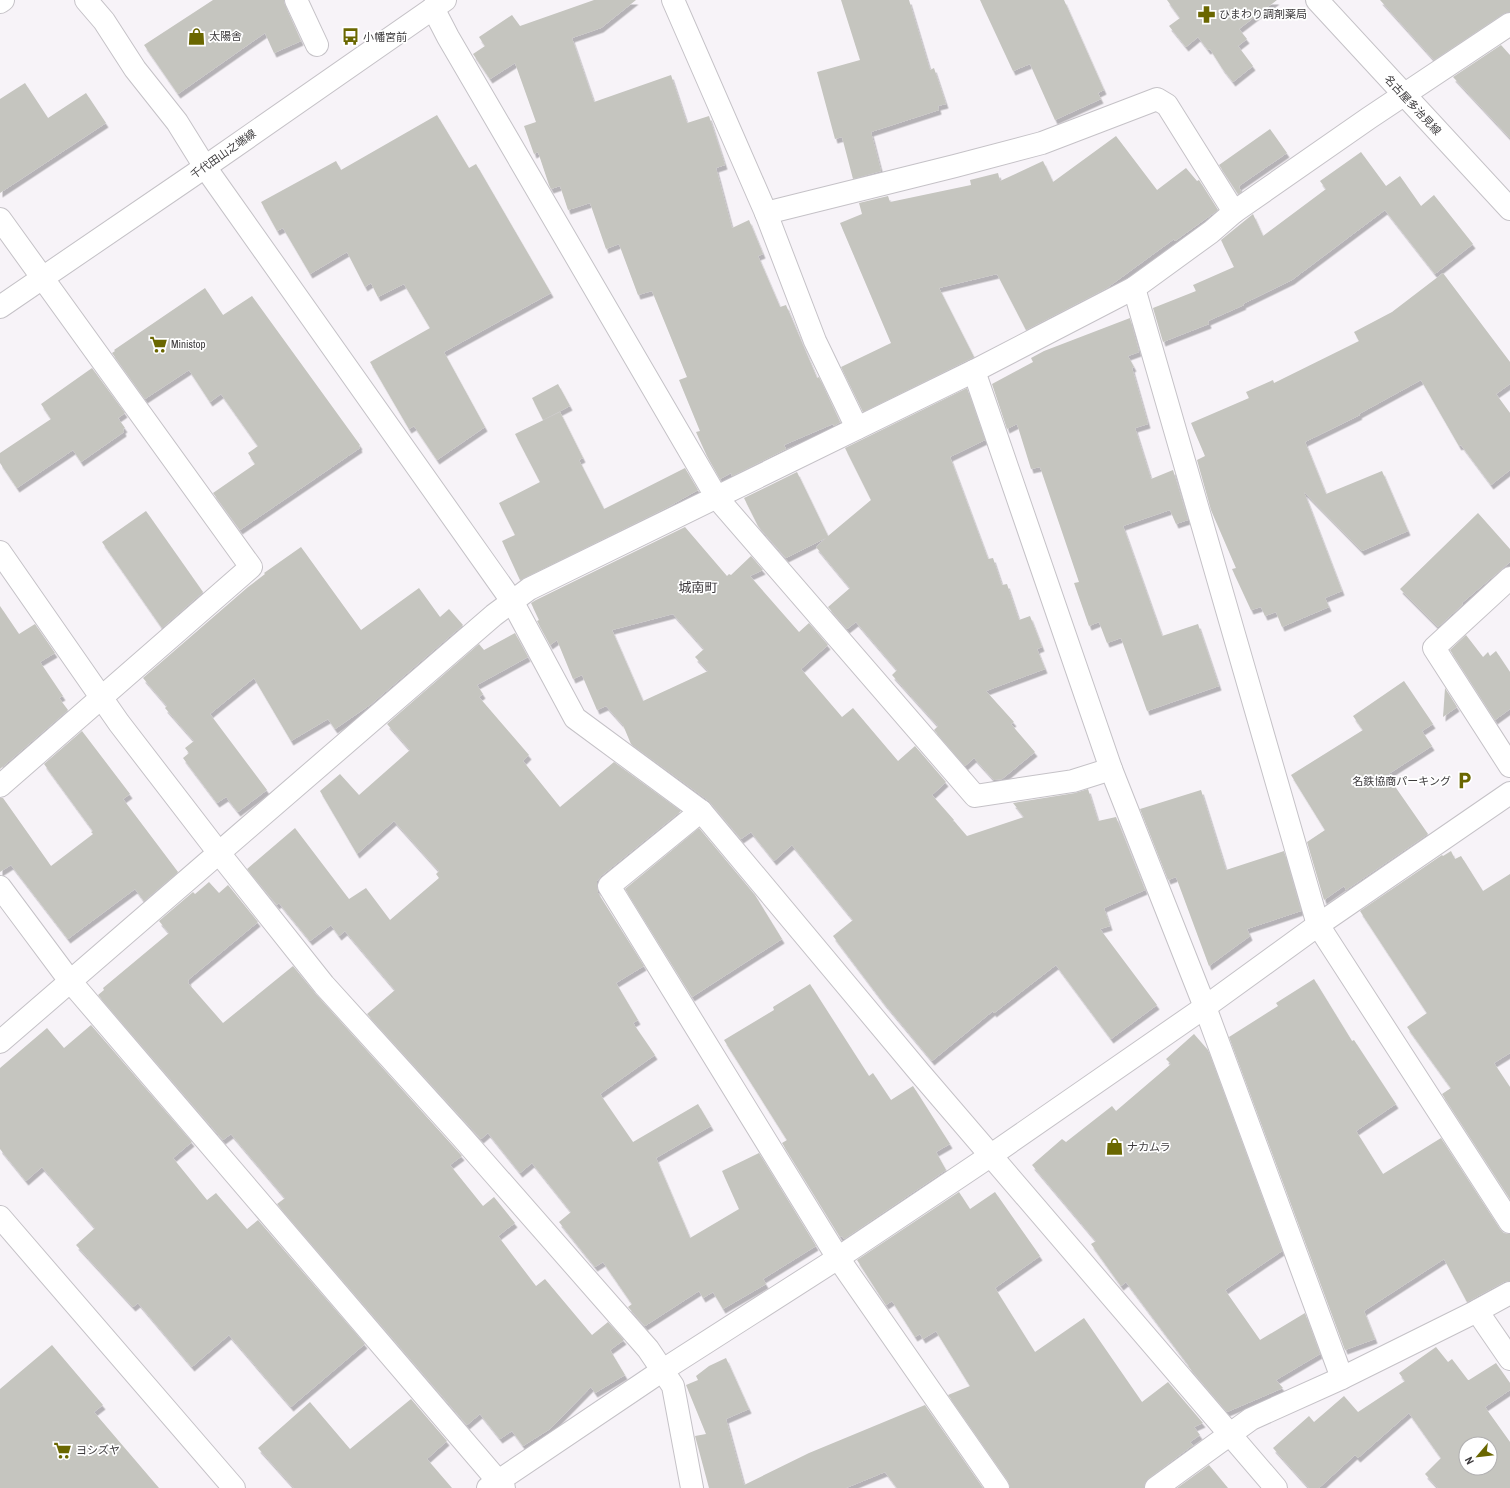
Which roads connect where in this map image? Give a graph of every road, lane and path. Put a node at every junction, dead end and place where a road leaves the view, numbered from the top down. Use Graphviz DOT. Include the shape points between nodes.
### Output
graph roads {
  1 [pos="3,0"];
  2 [pos="86,0"];
  3 [pos="296,0"];
  4 [pos="673,0"];
  5 [pos="1317,0"];
  6 [pos="0,2"];
  7 [pos="439,4"];
  8 [pos="1510,24"];
  9 [pos="317,45"];
  10 [pos="1403,94"];
  11 [pos="205,167"];
  12 [pos="1510,209"];
  13 [pos="1234,212"];
  14 [pos="766,213"];
  15 [pos="0,219"];
  16 [pos="43,278"];
  17 [pos="1134,288"];
  18 [pos="0,307"];
  19 [pos="974,371"];
  20 [pos="857,428"];
  21 [pos="717,498"];
  22 [pos="0,552"];
  23 [pos="1510,578"];
  24 [pos="512,601"];
  25 [pos="101,699"];
  26 [pos="1510,766"];
  27 [pos="1111,769"];
  28 [pos="0,786"];
  29 [pos="1510,793"];
  30 [pos="701,811"];
  31 [pos="219,853"];
  32 [pos="0,887"];
  33 [pos="1318,925"];
  34 [pos="70,981"];
  35 [pos="1205,1007"];
  36 [pos="0,1042"];
  37 [pos="990,1156"];
  38 [pos="0,1217"];
  39 [pos="1510,1222"];
  40 [pos="838,1258"];
  41 [pos="1510,1293"];
  42 [pos="1477,1311"];
  43 [pos="1510,1359"];
  44 [pos="663,1370"];
  45 [pos="1342,1378"];
  46 [pos="1230,1434"];
  47 [pos="497,1486"];
  48 [pos="234,1488"];
  49 [pos="692,1488"];
  50 [pos="998,1488"];
  51 [pos="1156,1488"];
  52 [pos="1276,1488"];
  1 -- 6 [label="street"];
  2 -- 11 [label="street" via="177,122"];
  3 -- 9 [label="street"];
  4 -- 14 [label="street"];
  5 -- 10 [label="street, 名古屋多治見線"];
  7 -- 11 [label="street, 千代田山之端線"];
  7 -- 21 [label="street" via="452,44"];
  8 -- 10 [label="street"];
  10 -- 12 [label="street, 名古屋多治見線"];
  10 -- 13 [label="street"];
  11 -- 16 [label="street, 千代田山之端線"];
  11 -- 24 [label="street"];
  13 -- 14 [label="street" via="1167,105 1157,100 1042,143"];
  13 -- 17 [label="street" via="1211,232"];
  14 -- 20 [label="street" via="815,341"];
  15 -- 16 [label="street"];
  16 -- 18 [label="street, 千代田山之端線"];
  16 -- 25 [label="street" via="251,567"];
  17 -- 19 [label="street"];
  17 -- 33 [label="street"];
  19 -- 20 [label="street"];
  19 -- 27 [label="street"];
  20 -- 21 [label="street"];
  21 -- 24 [label="street" via="529,589"];
  21 -- 27 [label="street" via="975,796 1073,781"];
  22 -- 25 [label="street"];
  23 -- 26 [label="street" via="1434,648"];
  24 -- 30 [label="street" via="575,718"];
  24 -- 31 [label="street"];
  25 -- 28 [label="street"];
  25 -- 31 [label="street"];
  27 -- 35 [label="street"];
  29 -- 33 [label="street"];
  30 -- 37 [label="street"];
  30 -- 40 [label="street" via="609,886"];
  31 -- 34 [label="street"];
  31 -- 44 [label="street" via="324,985 648,1349"];
  32 -- 34 [label="street"];
  33 -- 35 [label="street"];
  33 -- 39 [label="street"];
  34 -- 36 [label="street"];
  34 -- 47 [label="street"];
  35 -- 37 [label="street"];
  35 -- 45 [label="street"];
  37 -- 40 [label="street"];
  37 -- 46 [label="street"];
  38 -- 48 [label="street"];
  40 -- 44 [label="street"];
  40 -- 50 [label="street"];
  41 -- 42 [label="street"];
  42 -- 43 [label="street"];
  42 -- 45 [label="street"];
  44 -- 47 [label="street"];
  44 -- 49 [label="street" via="673,1386"];
  45 -- 46 [label="street" via="1252,1419"];
  46 -- 51 [label="street"];
  46 -- 52 [label="street"];
}
